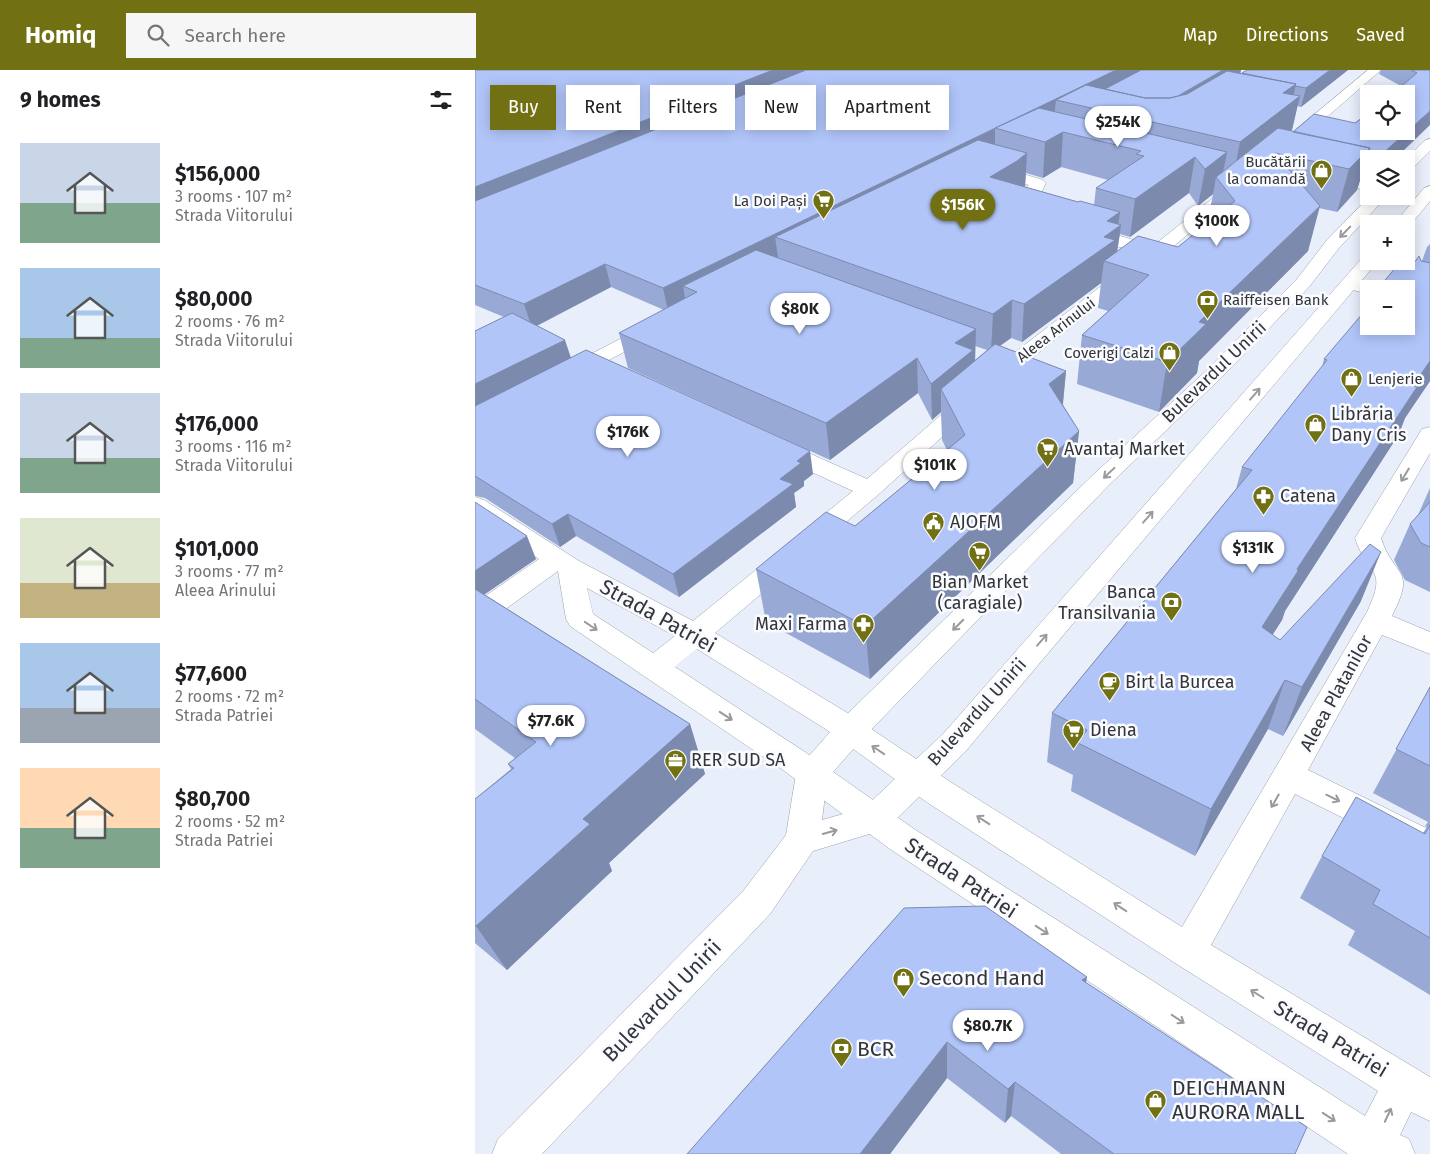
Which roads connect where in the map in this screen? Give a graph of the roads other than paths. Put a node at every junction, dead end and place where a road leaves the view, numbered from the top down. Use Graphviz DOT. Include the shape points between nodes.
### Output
graph roads {
  1 [pos="1375,70"];
  2 [pos="1301,114"];
  3 [pos="1319,118"];
  4 [pos="1430,143"];
  5 [pos="1281,149"];
  6 [pos="1000,152"];
  7 [pos="1415,159"];
  8 [pos="1313,173"];
  9 [pos="1251,174"];
  10 [pos="1221,182"];
  11 [pos="1360,184"];
  12 [pos="1237,186"];
  13 [pos="1430,191"];
  14 [pos="1370,205"];
  15 [pos="1410,215"];
  16 [pos="1038,217"];
  17 [pos="1065,225"];
  18 [pos="1157,252"];
  19 [pos="1364,278"];
  20 [pos="672,320"];
  21 [pos="593,361"];
  22 [pos="614,371"];
  23 [pos="551,382"];
  24 [pos="1430,434"];
  25 [pos="757,438"];
  26 [pos="869,489"];
  27 [pos="475,505"];
  28 [pos="564,563"];
  29 [pos="475,617"];
  30 [pos="1376,621"];
  31 [pos="695,634"];
  32 [pos="1430,644"];
  33 [pos="654,669"];
  34 [pos="850,731"];
  35 [pos="812,774"];
  36 [pos="1289,776"];
  37 [pos="918,777"];
  38 [pos="874,819"];
  39 [pos="802,840"];
  40 [pos="1430,846"];
  41 [pos="1188,951"];
  42 [pos="1417,1092"];
  43 [pos="1379,1151"];
  44 [pos="513,1154"];
  1 -- 3 [label="street"];
  2 -- 3 [label="street"];
  3 -- 5 [label="street"];
  4 -- 7 [label="street"];
  6 -- 16 [label="street" via="974,165 1038,183 1035,190 1019,201 1018,209"];
  8 -- 11 [label="street"];
  9 -- 12 [label="street, Aleea Arinului"];
  10 -- 12 [label="street"];
  12 -- 18 [label="street, Aleea Arinului"];
  13 -- 15 [label="street"];
  14 -- 34 [label="street, Bulevardul Unirii, one-way" via="1333,244 1303,283 1214,374 1102,479"];
  17 -- 18 [label="street"];
  18 -- 26 [label="street, Aleea Arinului" via="999,364"];
  37 -- 19 [label="street, Bulevardul Unirii, one-way" via="953,743"];
  20 -- 21 [label="street"];
  21 -- 22 [label="street"];
  21 -- 23 [label="street"];
  24 -- 30 [label="street, Aleea Platanilor, one-way" via="1368,538 1370,549 1389,573 1391,586"];
  25 -- 26 [label="street"];
  26 -- 31 [label="street, Aleea Arinului"];
  27 -- 28 [label="street, Strada Patriei"];
  28 -- 29 [label="street"];
  28 -- 31 [label="street, Strada Patriei"];
  28 -- 33 [label="street, Strada Patriei, one-way" via="580,619"];
  30 -- 32 [label="street"];
  30 -- 36 [label="street, Aleea Platanilor"];
  31 -- 33 [label="street, Aleea Arinului"];
  31 -- 34 [label="street, Strada Patriei"];
  33 -- 35 [label="street, Strada Patriei, one-way"];
  34 -- 35 [label="street, Bulevardul Unirii"];
  37 -- 34 [label="street, Strada Patriei, one-way"];
  35 -- 38 [label="street, Strada Patriei"];
  35 -- 39 [label="street"];
  36 -- 40 [label="street, one-way"];
  36 -- 41 [label="street, Aleea Platanilor, one-way"];
  37 -- 38 [label="street, Bulevardul Unirii"];
  41 -- 37 [label="street, Strada Patriei, one-way"];
  39 -- 38 [label="street, one-way"];
  38 -- 43 [label="street, Strada Patriei, one-way"];
  39 -- 44 [label="street, Bulevardul Unirii" via="757,902"];
  42 -- 41 [label="street, Strada Patriei, one-way"];
  43 -- 42 [label="street, one-way"];
}
